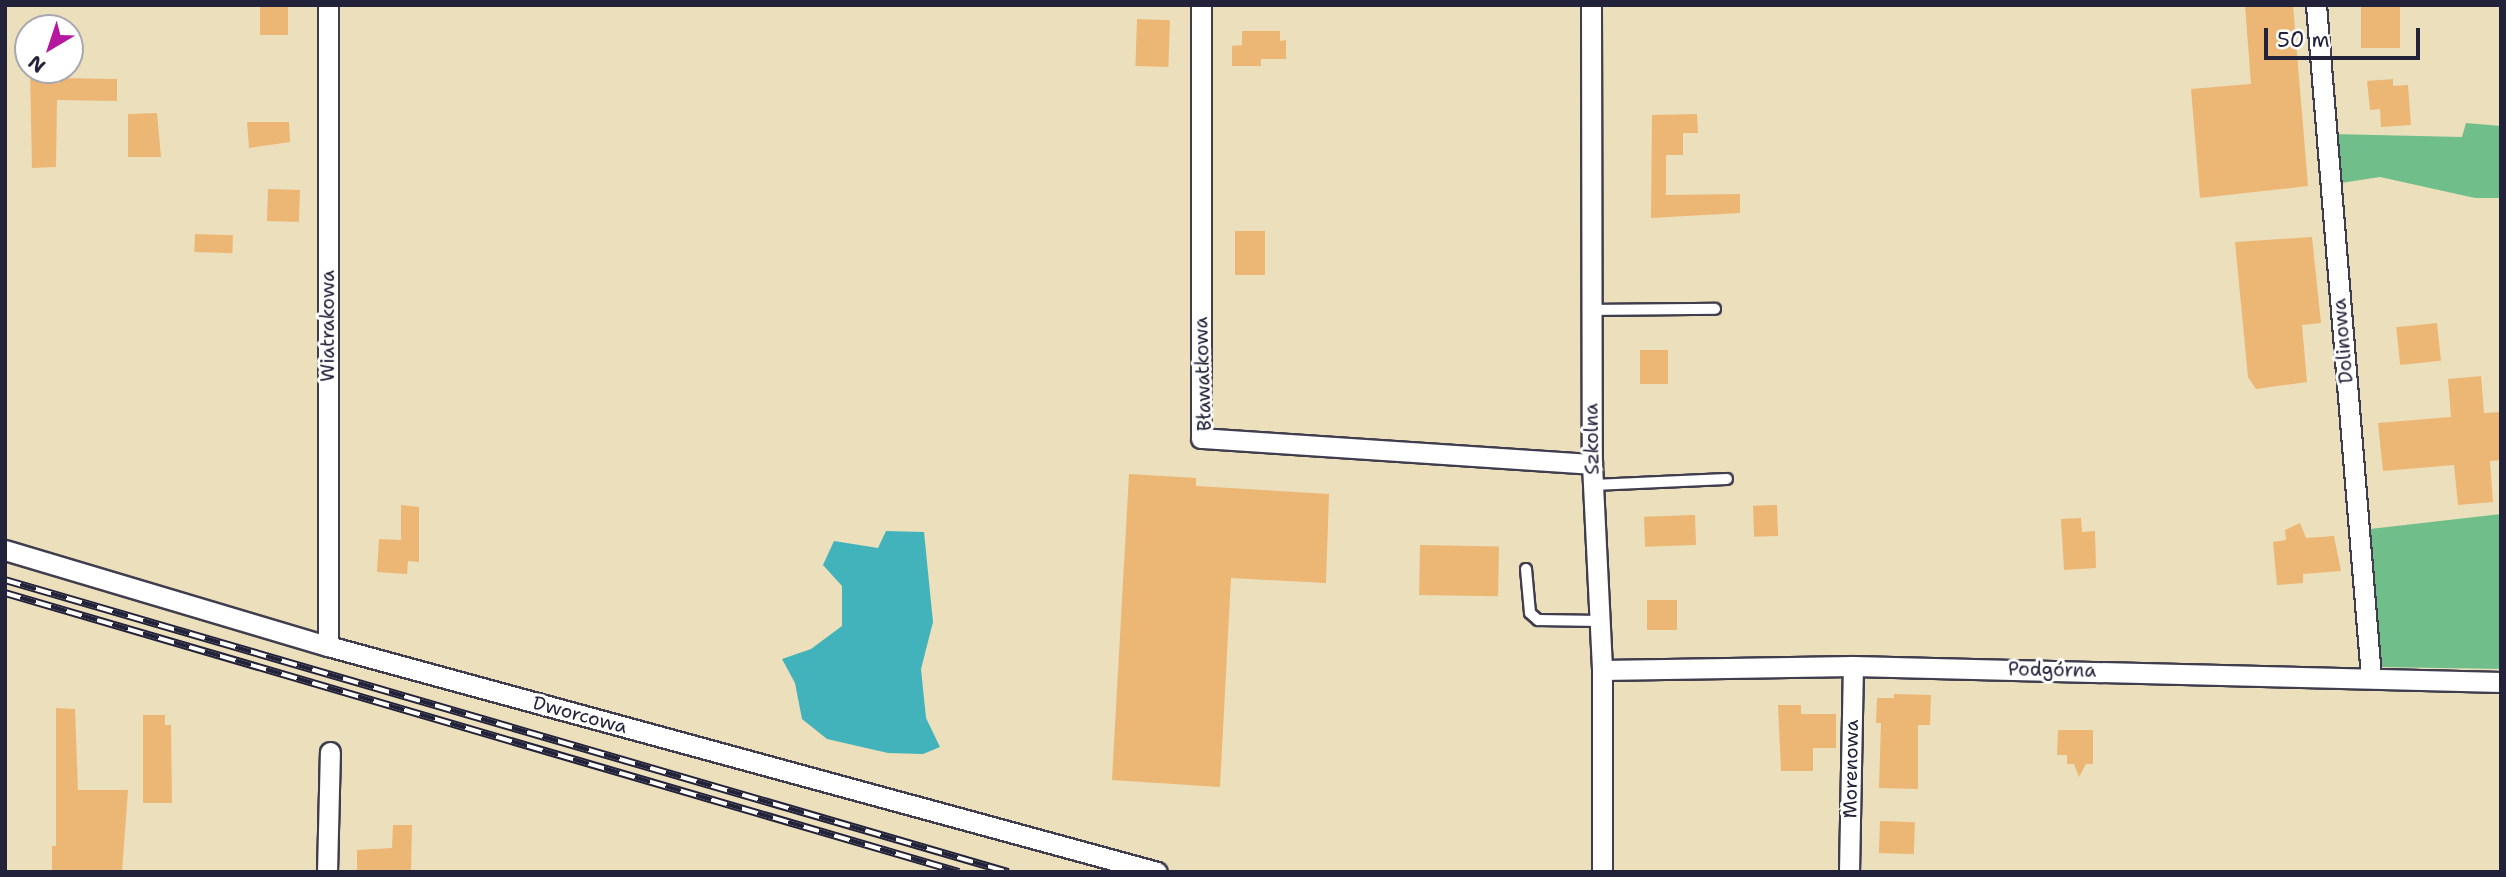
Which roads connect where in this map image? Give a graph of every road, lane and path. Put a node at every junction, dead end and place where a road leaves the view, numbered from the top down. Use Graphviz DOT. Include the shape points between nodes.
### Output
graph roads {
  1 [pos="328,5"];
  2 [pos="1200,5"];
  3 [pos="1591,5"];
  4 [pos="2316,5"];
  5 [pos="1715,309"];
  6 [pos="1591,310"];
  7 [pos="1592,464"];
  8 [pos="1727,479"];
  9 [pos="1593,485"];
  10 [pos="5,550"];
  11 [pos="1526,569"];
  12 [pos="1601,621"];
  13 [pos="328,646"];
  14 [pos="1853,666"];
  15 [pos="1602,670"];
  16 [pos="2371,677"];
  17 [pos="2501,682"];
  18 [pos="330,752"];
  19 [pos="327,872"];
  20 [pos="1157,872"];
  21 [pos="1602,872"];
  22 [pos="1849,872"];
  1 -- 13 [label="street, Wiatrakowa"];
  2 -- 7 [label="street, Bławatkowa" via="1201,439"];
  3 -- 6 [label="street, Szkolna"];
  4 -- 16 [label="street, Dolinowa"];
  5 -- 6 [label="lane"];
  6 -- 7 [label="street, Szkolna"];
  7 -- 9 [label="street, Szkolna"];
  8 -- 9 [label="lane"];
  9 -- 12 [label="street, Szkolna"];
  10 -- 13 [label="street, Dworcowa"];
  11 -- 12 [label="lane" via="1530,613 1538,620"];
  12 -- 15 [label="street, Szkolna"];
  13 -- 20 [label="street, Dworcowa"];
  14 -- 15 [label="street, Podgórna"];
  14 -- 16 [label="street, Podgórna"];
  14 -- 22 [label="street, Morenowa"];
  15 -- 21 [label="street, Szkolna"];
  16 -- 17 [label="street, Podgórna"];
  18 -- 19 [label="street"];
}
